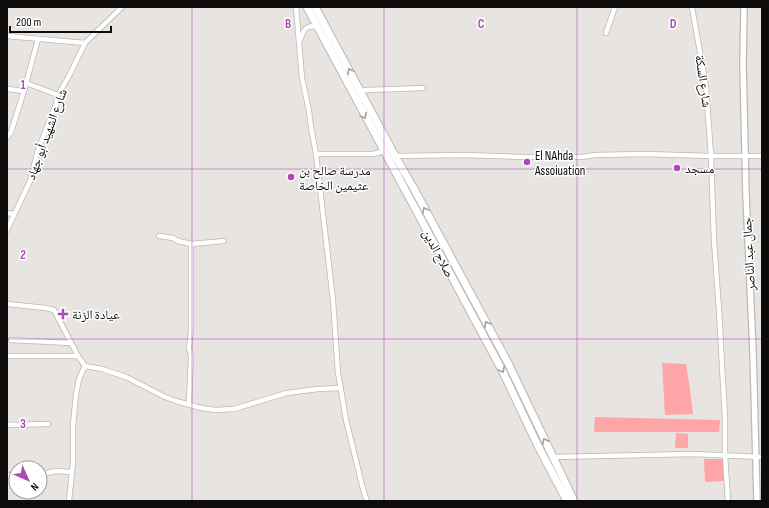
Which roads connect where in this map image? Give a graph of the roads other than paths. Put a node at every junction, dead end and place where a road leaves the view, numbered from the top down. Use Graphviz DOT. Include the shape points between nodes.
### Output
graph roads {
  1 [pos="122,7"];
  2 [pos="296,7"];
  3 [pos="307,7"];
  4 [pos="315,7"];
  5 [pos="616,7"];
  6 [pos="692,7"];
  7 [pos="744,7"];
  8 [pos="317,27"];
  9 [pos="606,33"];
  10 [pos="7,36"];
  11 [pos="38,39"];
  12 [pos="85,43"];
  13 [pos="299,46"];
  14 [pos="26,83"];
  15 [pos="423,88"];
  16 [pos="7,89"];
  17 [pos="24,91"];
  18 [pos="360,91"];
  19 [pos="58,95"];
  20 [pos="7,137"];
  21 [pos="384,151"];
  22 [pos="316,154"];
  23 [pos="395,156"];
  24 [pos="711,156"];
  25 [pos="745,156"];
  26 [pos="762,156"];
  27 [pos="7,212"];
  28 [pos="14,214"];
  29 [pos="7,230"];
  30 [pos="159,236"];
  31 [pos="224,241"];
  32 [pos="191,244"];
  33 [pos="445,247"];
  34 [pos="437,250"];
  35 [pos="7,304"];
  36 [pos="11,340"];
  37 [pos="71,343"];
  38 [pos="501,350"];
  39 [pos="493,354"];
  40 [pos="7,356"];
  41 [pos="78,356"];
  42 [pos="85,366"];
  43 [pos="340,388"];
  44 [pos="189,404"];
  45 [pos="48,424"];
  46 [pos="7,425"];
  47 [pos="725,455"];
  48 [pos="553,457"];
  49 [pos="759,457"];
  50 [pos="72,472"];
  51 [pos="48,473"];
  52 [pos="69,501"];
  53 [pos="367,501"];
  54 [pos="567,501"];
  55 [pos="574,501"];
  56 [pos="728,501"];
  57 [pos="758,501"];
  1 -- 12 [label="street, شارع الشهيد أبو جهاد"];
  2 -- 13 [label="street"];
  3 -- 8 [label="highway, صلاح الدين"];
  18 -- 4 [label="highway, صلاح الدين, one-way"];
  5 -- 9 [label="street"];
  6 -- 24 [label="street, شارع السكة" via="706,87"];
  7 -- 25 [label="main road, جمال عبد الناصر"];
  8 -- 13 [label="street" via="305,29"];
  8 -- 21 [label="highway, صلاح الدين, one-way"];
  10 -- 11 [label="street"];
  11 -- 12 [label="street"];
  11 -- 14 [label="street"];
  12 -- 19 [label="street, شارع الشهيد أبو جهاد"];
  13 -- 22 [label="street" via="302,78"];
  14 -- 17 [label="street"];
  14 -- 19 [label="street"];
  15 -- 18 [label="street"];
  16 -- 17 [label="street"];
  17 -- 20 [label="street" via="11,132"];
  18 -- 23 [label="highway, صلاح الدين"];
  19 -- 28 [label="street, شارع الشهيد أبو جهاد" via="30,181"];
  21 -- 22 [label="street" via="373,154"];
  21 -- 34 [label="highway, صلاح الدين"];
  22 -- 43 [label="street" via="333,300"];
  23 -- 24 [label="street"];
  33 -- 23 [label="highway, صلاح الدين, one-way"];
  24 -- 25 [label="street"];
  24 -- 47 [label="street, شارع السكة"];
  25 -- 26 [label="street"];
  25 -- 49 [label="main road, جمال عبد الناصر"];
  27 -- 28 [label="street"];
  28 -- 29 [label="street, شارع الشهيد أبو جهاد"];
  30 -- 32 [label="street"];
  31 -- 32 [label="street"];
  32 -- 44 [label="street"];
  33 -- 34 [label="highway" via="441,244"];
  38 -- 33 [label="highway, صلاح الدين, one-way"];
  34 -- 39 [label="highway, صلاح الدين"];
  35 -- 37 [label="street" via="54,310"];
  36 -- 37 [label="street"];
  37 -- 41 [label="street"];
  38 -- 39 [label="highway" via="500,354"];
  48 -- 38 [label="highway, صلاح الدين, one-way"];
  39 -- 54 [label="highway, صلاح الدين, one-way"];
  40 -- 41 [label="street"];
  41 -- 42 [label="street"];
  42 -- 44 [label="street" via="126,377 166,397"];
  42 -- 50 [label="street" via="76,394"];
  43 -- 44 [label="street" via="287,393 234,409 215,410"];
  43 -- 53 [label="street"];
  45 -- 46 [label="street"];
  47 -- 48 [label="street"];
  47 -- 49 [label="street"];
  47 -- 56 [label="street, شارع السكة"];
  48 -- 55 [label="highway, صلاح الدين"];
  49 -- 57 [label="main road, جمال عبد الناصر"];
  50 -- 51 [label="street"];
  50 -- 52 [label="street"];
}
